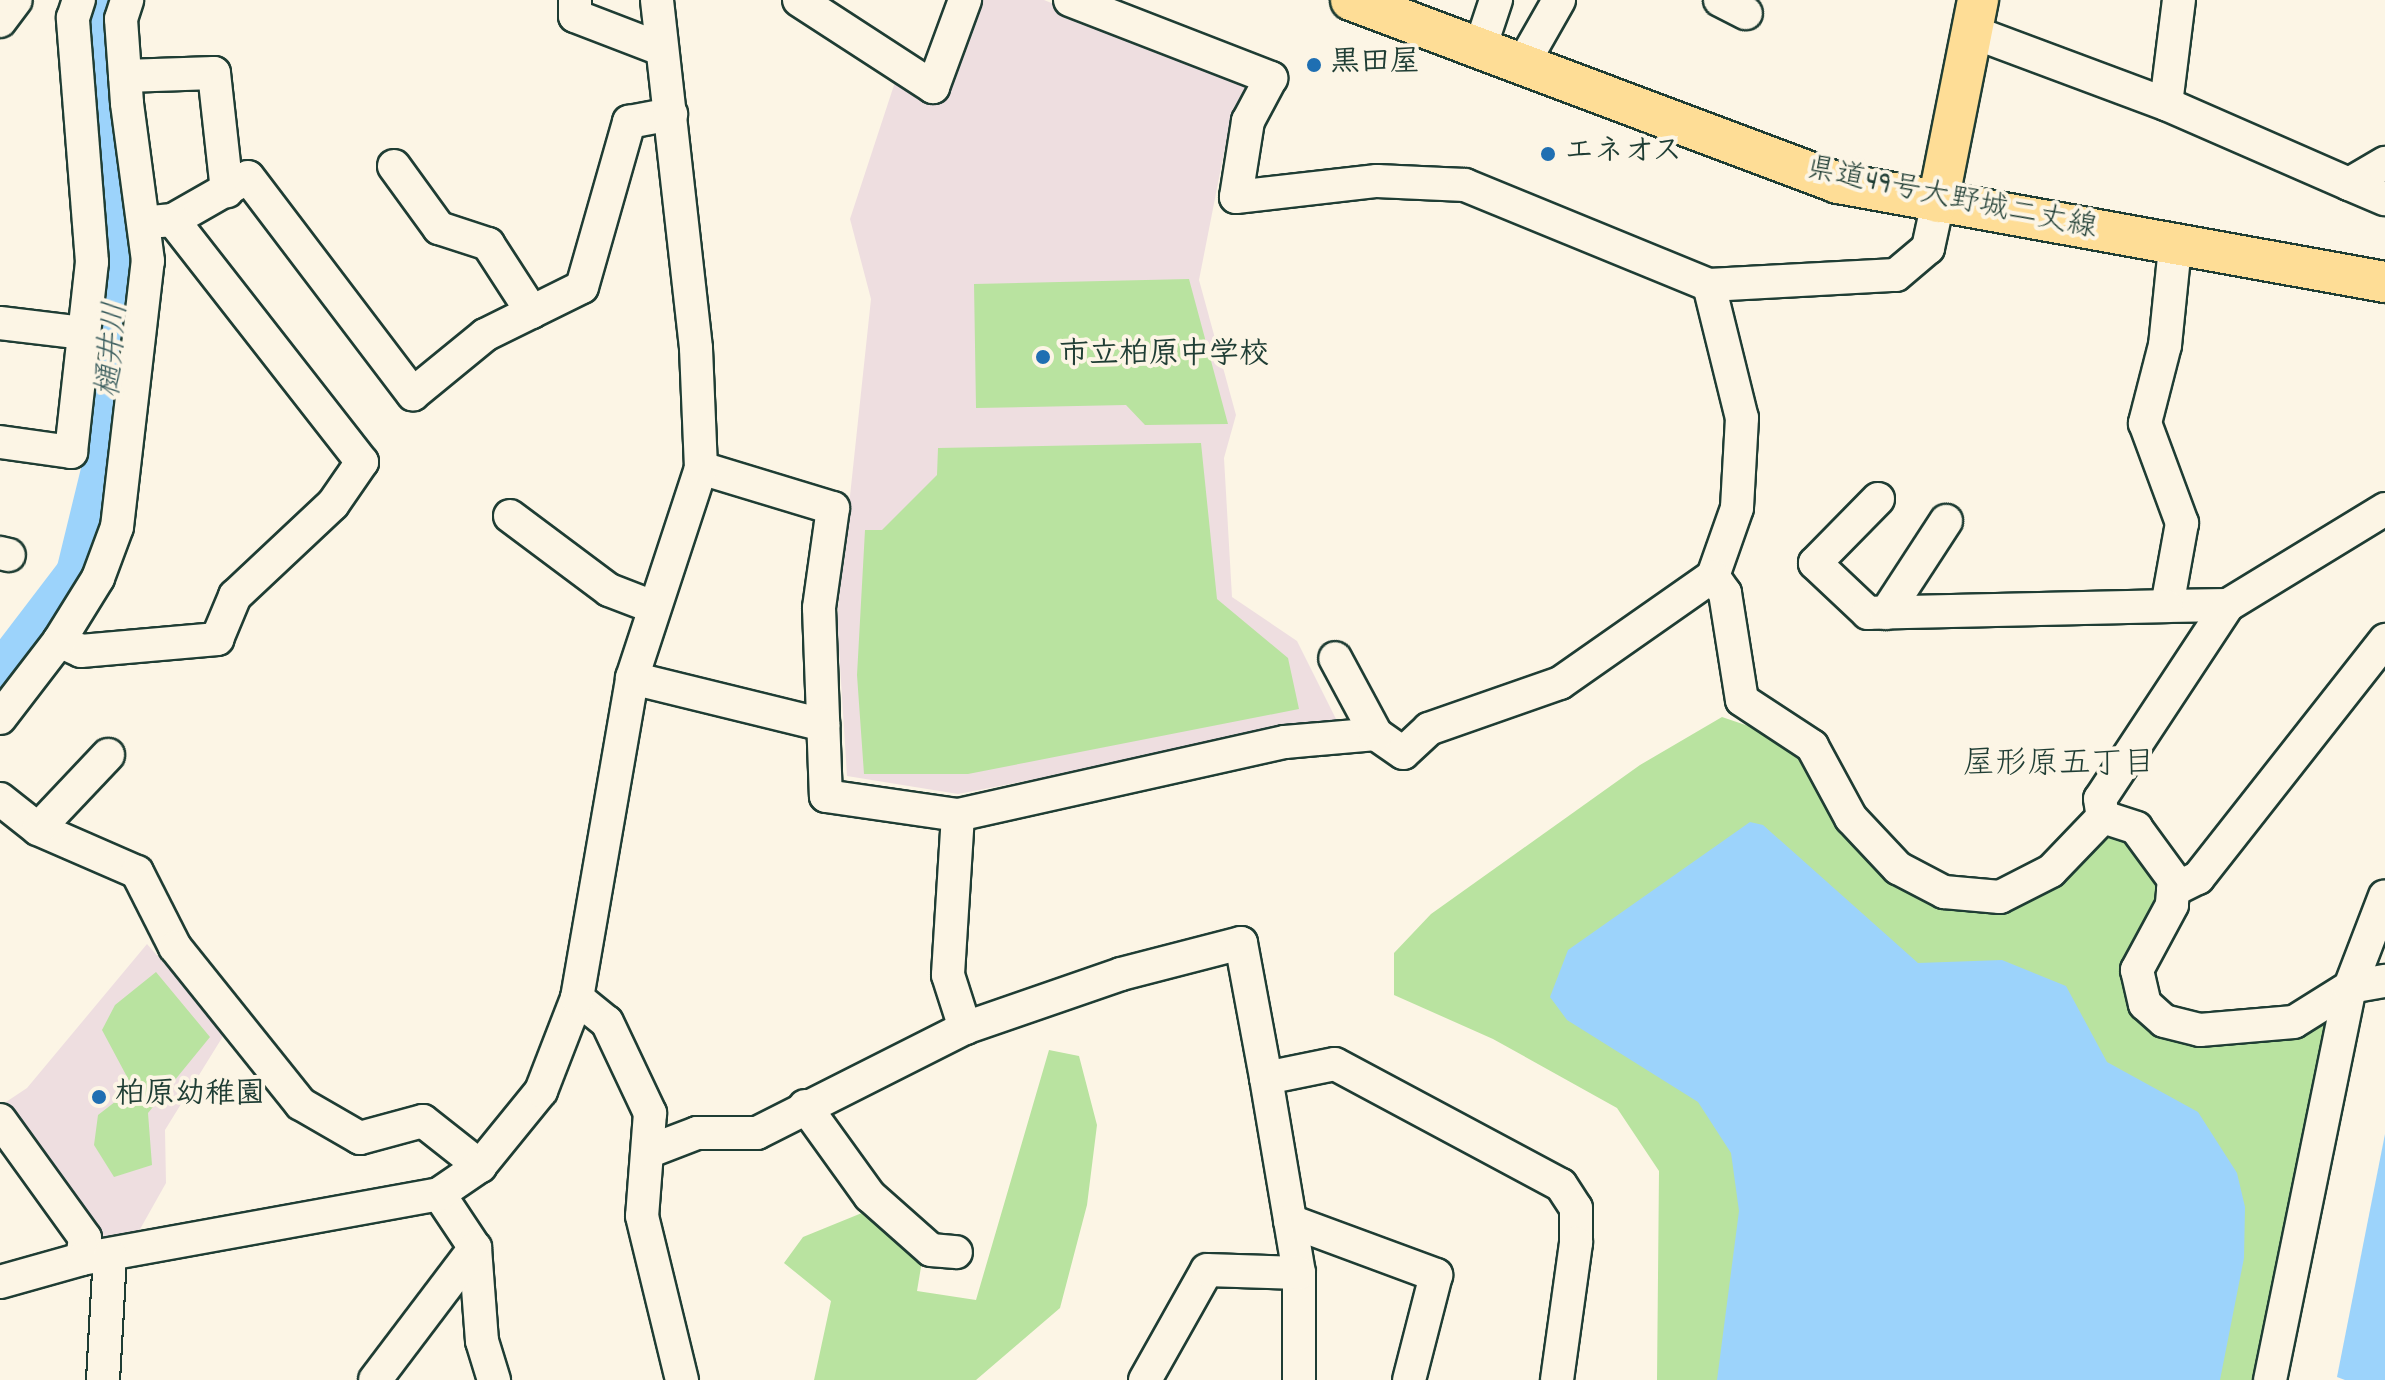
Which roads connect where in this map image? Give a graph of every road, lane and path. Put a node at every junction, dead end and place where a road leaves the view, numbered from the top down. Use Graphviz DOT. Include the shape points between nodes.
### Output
graph roads {
  1 [pos="16,0"];
  2 [pos="79,0"];
  3 [pos="127,0"];
  4 [pos="575,0"];
  5 [pos="657,0"];
  6 [pos="799,0"];
  7 [pos="965,0"];
  8 [pos="1070,0"];
  9 [pos="1351,0"];
  10 [pos="1496,0"];
  11 [pos="1559,0"];
  12 [pos="2179,0"];
  13 [pos="1976,16"];
  14 [pos="0,21"];
  15 [pos="661,49"];
  16 [pos="1479,51"];
  17 [pos="1521,67"];
  18 [pos="125,76"];
  19 [pos="2166,104"];
  20 [pos="671,114"];
  21 [pos="2385,163"];
  22 [pos="394,166"];
  23 [pos="2349,184"];
  24 [pos="227,191"];
  25 [pos="2385,199"];
  26 [pos="1938,202"];
  27 [pos="158,221"];
  28 [pos="2175,247"];
  29 [pos="2385,282"];
  30 [pos="1709,285"];
  31 [pos="532,312"];
  32 [pos="0,323"];
  33 [pos="84,333"];
  34 [pos="0,442"];
  35 [pos="701,468"];
  36 [pos="1878,499"];
  37 [pos="2385,509"];
  38 [pos="510,516"];
  39 [pos="1946,521"];
  40 [pos="1713,576"];
  41 [pos="2228,605"];
  42 [pos="2167,606"];
  43 [pos="653,607"];
  44 [pos="1886,613"];
  45 [pos="2385,640"];
  46 [pos="59,641"];
  47 [pos="1335,658"];
  48 [pos="632,678"];
  49 [pos="0,718"];
  50 [pos="823,725"];
  51 [pos="1376,734"];
  52 [pos="108,755"];
  53 [pos="0,799"];
  54 [pos="958,815"];
  55 [pos="2103,817"];
  56 [pos="38,829"];
  57 [pos="2173,890"];
  58 [pos="2385,896"];
  59 [pos="2385,981"];
  60 [pos="2350,987"];
  61 [pos="577,998"];
  62 [pos="2294,1022"];
  63 [pos="965,1028"];
  64 [pos="2335,1062"];
  65 [pos="1266,1078"];
  66 [pos="805,1106"];
  67 [pos="0,1120"];
  68 [pos="650,1151"];
  69 [pos="480,1166"];
  70 [pos="439,1194"];
  71 [pos="1290,1221"];
  72 [pos="475,1248"];
  73 [pos="956,1252"];
  74 [pos="96,1257"];
  75 [pos="1299,1273"];
  76 [pos="0,1282"];
  77 [pos="386,1374"];
  78 [pos="103,1380"];
  79 [pos="494,1380"];
  80 [pos="682,1380"];
  81 [pos="1145,1380"];
  82 [pos="1299,1380"];
  83 [pos="1409,1380"];
  84 [pos="1557,1380"];
  85 [pos="2270,1380"];
  1 -- 14 [label="street"];
  2 -- 33 [label="street" via="73,18 92,262"];
  3 -- 18 [label="street"];
  4 -- 15 [label="street" via="575,16"];
  5 -- 15 [label="street"];
  6 -- 7 [label="street" via="933,87"];
  8 -- 30 [label="street" via="1271,78 1248,121 1236,197 1377,181 1465,185"];
  9 -- 16 [label="main road, 県道49号大野城二丈線"];
  10 -- 16 [label="street"];
  11 -- 17 [label="street"];
  12 -- 19 [label="street"];
  13 -- 19 [label="street"];
  13 -- 26 [label="main road"];
  15 -- 20 [label="street"];
  16 -- 17 [label="main road, 県道49号大野城二丈線"];
  17 -- 26 [label="main road, 県道49号大野城二丈線" via="1838,183"];
  18 -- 24 [label="street" via="214,73"];
  18 -- 27 [label="street"];
  19 -- 23 [label="street"];
  20 -- 31 [label="street" via="629,122 582,287"];
  20 -- 35 [label="street"];
  21 -- 23 [label="street"];
  22 -- 31 [label="street" via="439,228 488,244"];
  23 -- 25 [label="street"];
  24 -- 27 [label="street"];
  24 -- 31 [label="street" via="248,177 413,394 485,335"];
  26 -- 28 [label="main road, 県道49号大野城二丈線"];
  26 -- 30 [label="street" via="1928,248 1896,275"];
  27 -- 46 [label="street" via="148,261 117,527"];
  27 -- 46 [label="street" via="362,462 333,504 235,596 217,639 81,651"];
  28 -- 29 [label="main road, 県道49号大野城二丈線"];
  28 -- 42 [label="street" via="2165,345 2145,423 2182,523"];
  30 -- 40 [label="street" via="1742,418 1737,508"];
  32 -- 33 [label="street"];
  33 -- 34 [label="street" via="71,452"];
  35 -- 43 [label="street"];
  35 -- 50 [label="street" via="833,508 819,608"];
  36 -- 44 [label="street" via="1815,563 1868,613"];
  37 -- 41 [label="street"];
  38 -- 43 [label="street" via="609,590"];
  39 -- 44 [label="street"];
  40 -- 51 [label="street" via="1560,683 1429,729 1403,753"];
  40 -- 55 [label="street" via="1725,593 1742,700 1812,746 1851,818 1898,868 1944,892 2000,897 2051,871"];
  41 -- 42 [label="street"];
  41 -- 55 [label="street" via="2100,799"];
  42 -- 44 [label="street"];
  43 -- 48 [label="street"];
  45 -- 57 [label="street" via="2198,878"];
  46 -- 49 [label="street"];
  47 -- 51 [label="street"];
  48 -- 50 [label="street"];
  48 -- 61 [label="street"];
  50 -- 54 [label="street" via="826,796"];
  51 -- 54 [label="street" via="1285,742"];
  52 -- 56 [label="street"];
  53 -- 56 [label="street"];
  54 -- 63 [label="street" via="948,975"];
  55 -- 57 [label="street" via="2136,828 2157,851"];
  56 -- 69 [label="street" via="137,872 175,947 301,1104 360,1138 423,1121"];
  57 -- 62 [label="street" via="2137,970 2145,1004 2164,1021 2200,1030"];
  58 -- 60 [label="street"];
  59 -- 60 [label="street"];
  60 -- 62 [label="street"];
  60 -- 64 [label="street"];
  61 -- 68 [label="street" via="607,1022 650,1113"];
  61 -- 69 [label="street" via="541,1091"];
  62 -- 64 [label="street"];
  63 -- 65 [label="street" via="1135,969 1241,943"];
  63 -- 66 [label="street"];
  64 -- 85 [label="street"];
  65 -- 71 [label="street"];
  65 -- 84 [label="street" via="1335,1064 1561,1185 1576,1208 1576,1243"];
  66 -- 68 [label="street" via="757,1133 697,1133"];
  66 -- 73 [label="street" via="870,1196 931,1250"];
  67 -- 74 [label="street"];
  68 -- 80 [label="street" via="642,1216"];
  69 -- 70 [label="street"];
  70 -- 72 [label="street"];
  70 -- 74 [label="street"];
  71 -- 75 [label="street"];
  71 -- 83 [label="street" via="1436,1275"];
  72 -- 77 [label="street"];
  72 -- 79 [label="street" via="482,1341"];
  74 -- 76 [label="street"];
  74 -- 78 [label="street"];
  75 -- 81 [label="street" via="1207,1270"];
  75 -- 82 [label="street"];
}
